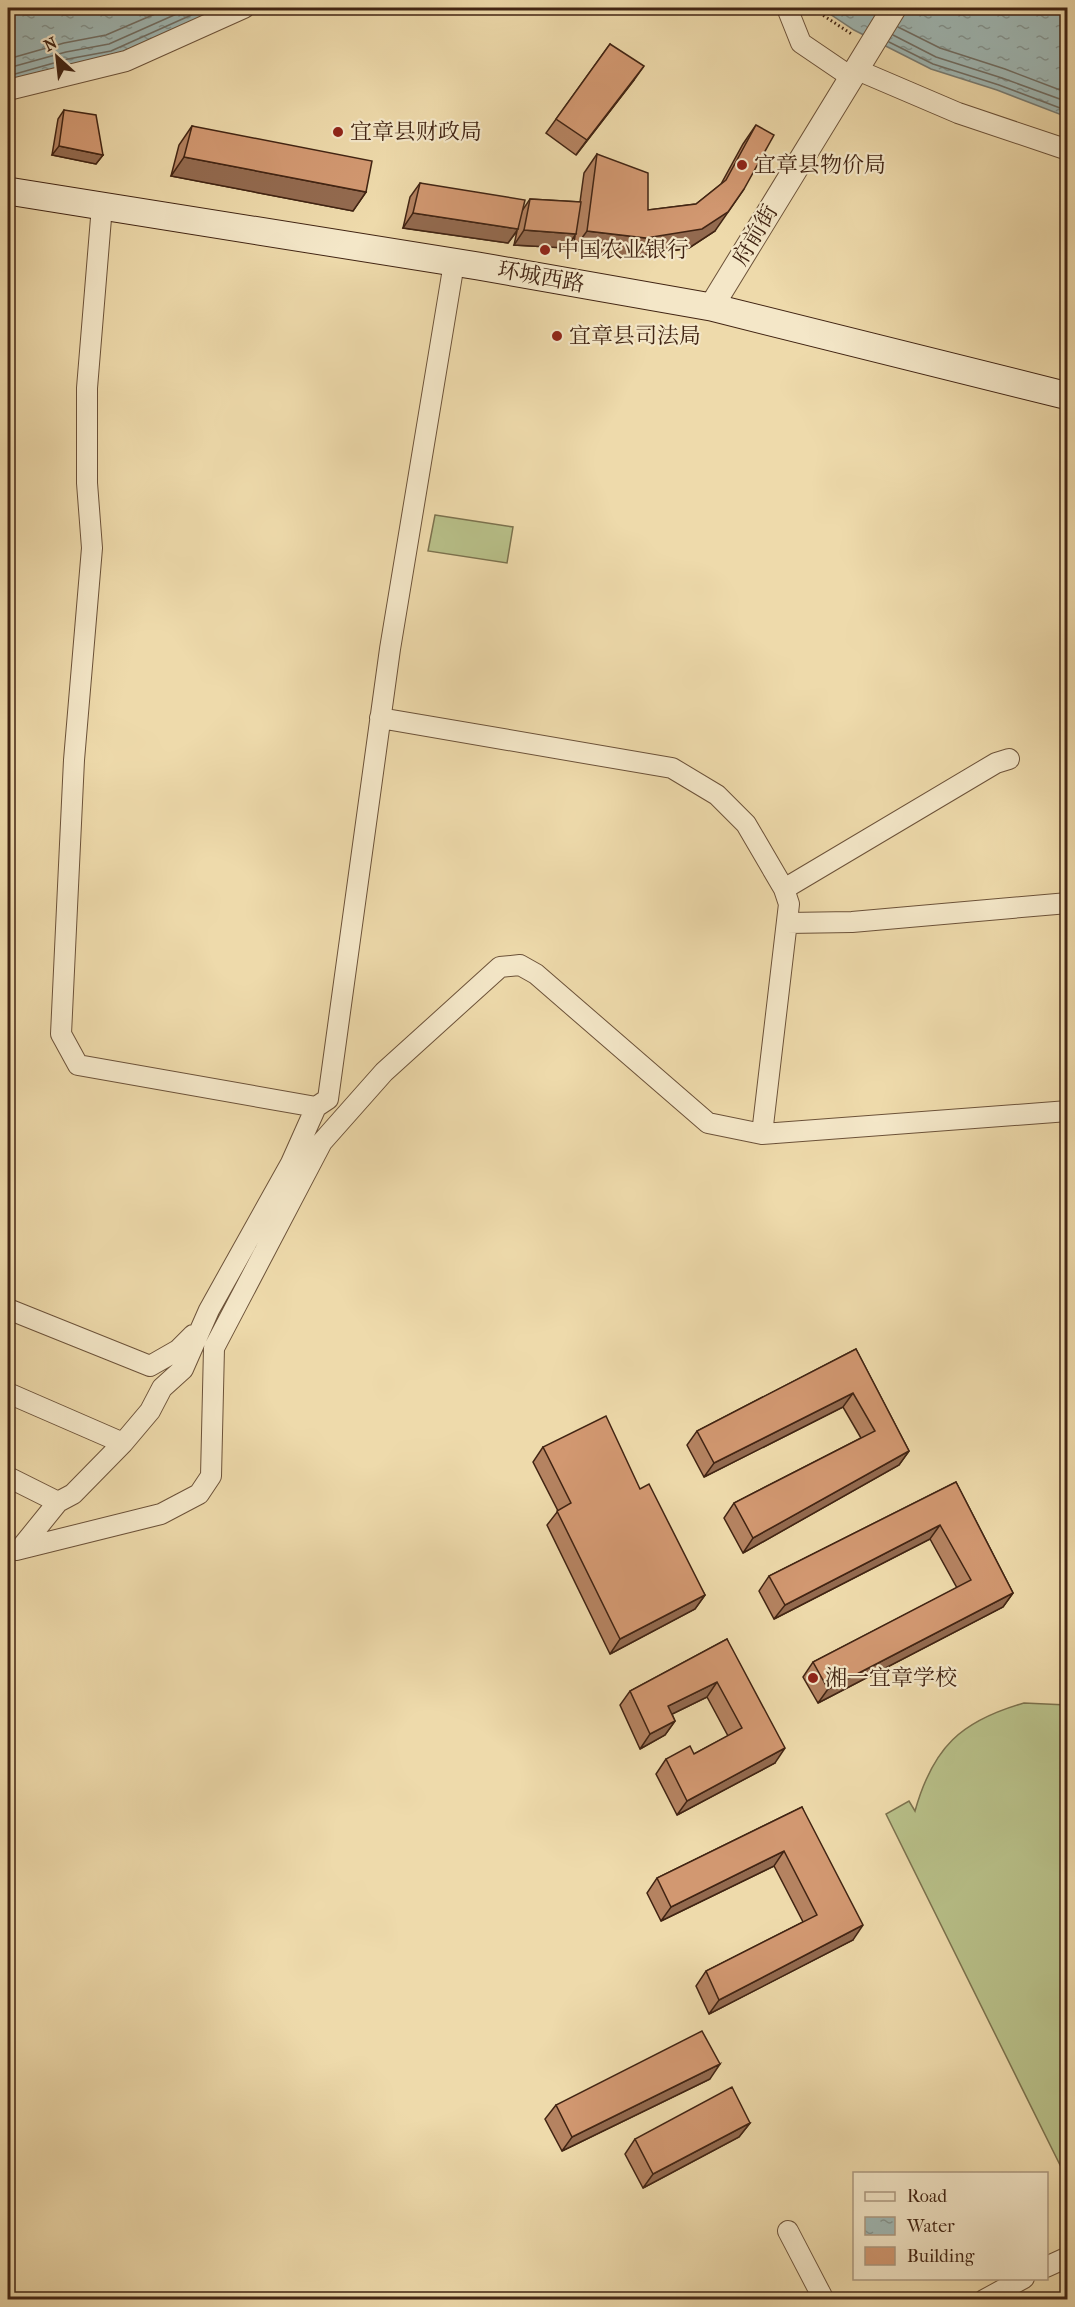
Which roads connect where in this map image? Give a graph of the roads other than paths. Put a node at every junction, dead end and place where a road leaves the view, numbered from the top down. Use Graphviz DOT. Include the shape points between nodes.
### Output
graph roads {
  1 [pos="244,8"];
  2 [pos="787,8"];
  3 [pos="894,8"];
  4 [pos="853,73"];
  5 [pos="8,90"];
  6 [pos="1068,150"];
  7 [pos="8,191"];
  8 [pos="102,206"];
  9 [pos="454,263"];
  10 [pos="711,307"];
  11 [pos="1068,396"];
  12 [pos="381,718"];
  13 [pos="1009,759"];
  14 [pos="783,889"];
  15 [pos="1068,903"];
  16 [pos="787,923"];
  17 [pos="316,1107"];
  18 [pos="1068,1111"];
  19 [pos="762,1134"];
  20 [pos="8,1309"];
  21 [pos="201,1326"];
  22 [pos="8,1393"];
  23 [pos="123,1443"];
  24 [pos="8,1477"];
  25 [pos="58,1502"];
  26 [pos="14,1550"];
  27 [pos="788,2231"];
  28 [pos="1068,2257"];
  29 [pos="1048,2267"];
  30 [pos="1020,2280"];
  31 [pos="824,2300"];
  32 [pos="984,2300"];
  1 -- 5 [label="street" via="126,61"];
  2 -- 4 [label="street" via="801,43"];
  3 -- 4 [label="street, 府前街" via="865,39"];
  4 -- 6 [label="street"];
  4 -- 10 [label="street, 府前街"];
  7 -- 8 [label="main road, 环城西路"];
  8 -- 9 [label="main road, 环城西路"];
  8 -- 17 [label="street" via="87,388 92,548 74,760 61,1034 78,1065"];
  9 -- 10 [label="main road, 环城西路"];
  9 -- 12 [label="street"];
  10 -- 11 [label="main road, 环城西路"];
  12 -- 14 [label="street" via="672,768 717,795 746,824"];
  12 -- 17 [label="street" via="328,1099"];
  13 -- 14 [label="street" via="996,763"];
  14 -- 16 [label="street" via="789,904"];
  15 -- 16 [label="street" via="852,922"];
  16 -- 19 [label="street"];
  17 -- 21 [label="street" via="291,1163"];
  18 -- 19 [label="street"];
  19 -- 26 [label="street" via="708,1124 536,974 520,965 500,967 384,1072 322,1142 214,1348 211,1476 199,1494 161,1514"];
  20 -- 21 [label="street" via="150,1366 178,1350"];
  21 -- 23 [label="street" via="183,1369 162,1388 150,1411"];
  22 -- 23 [label="street"];
  23 -- 25 [label="street" via="73,1494"];
  24 -- 25 [label="street"];
  25 -- 26 [label="street"];
  27 -- 31 [label="street"];
  28 -- 29 [label="street"];
  30 -- 32 [label="street"];
}
